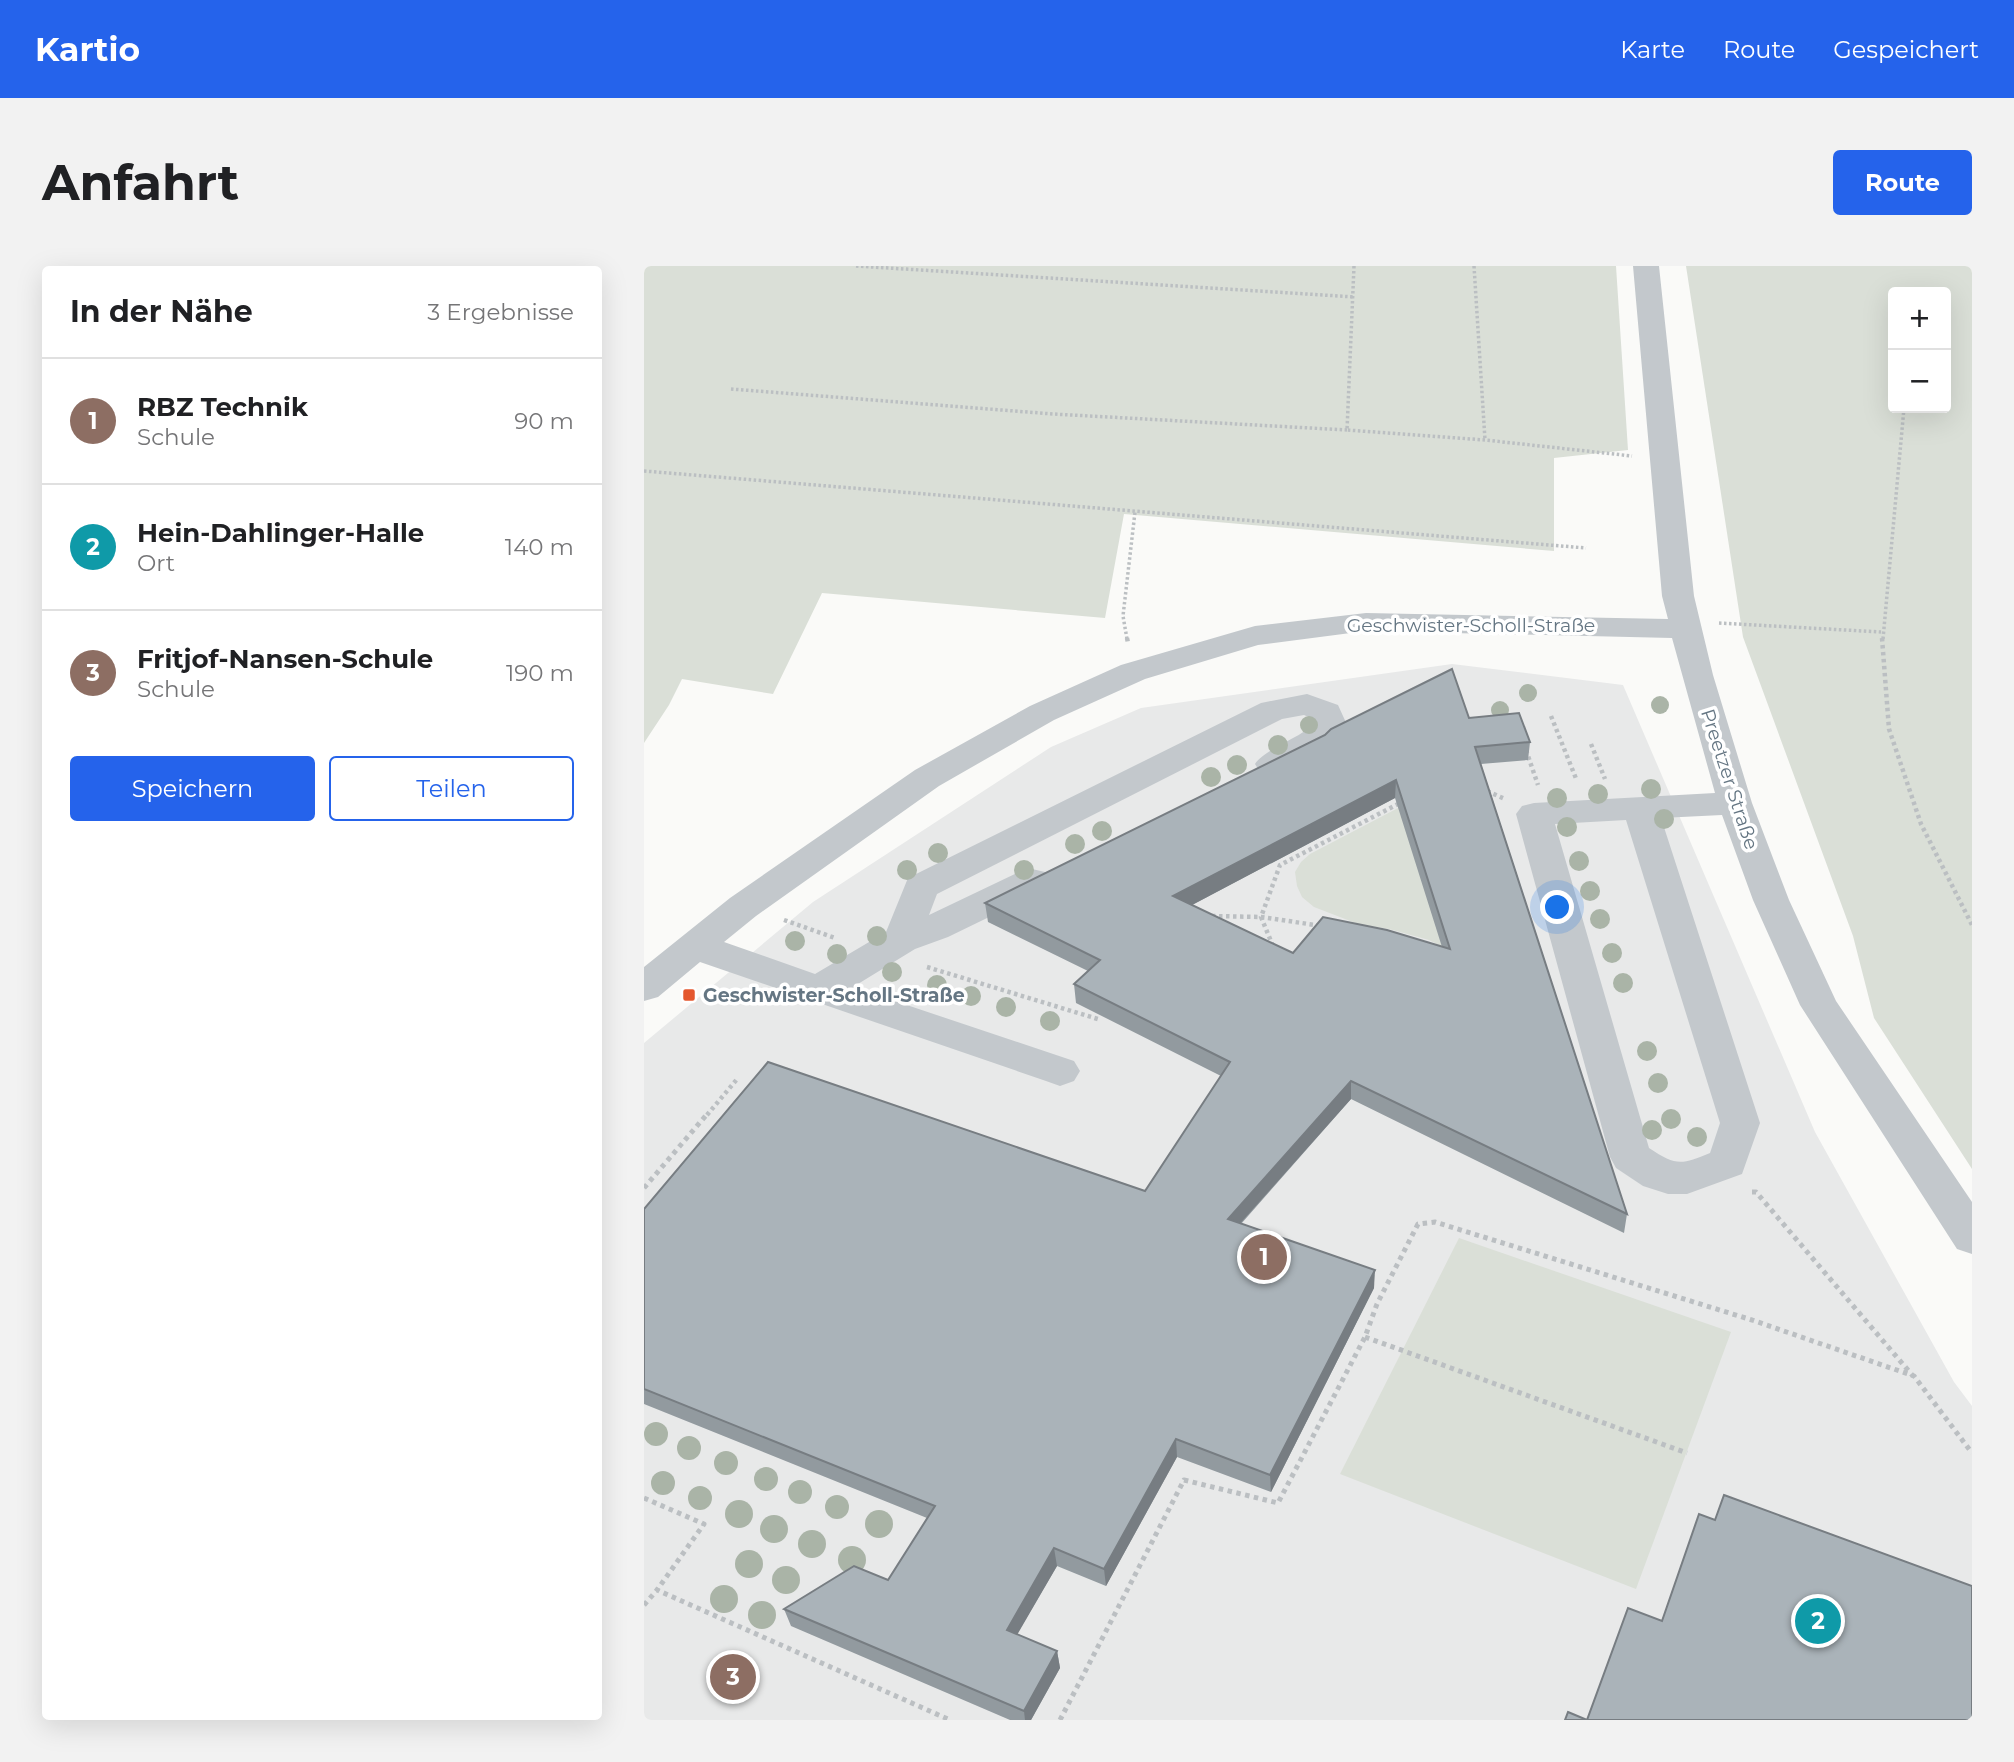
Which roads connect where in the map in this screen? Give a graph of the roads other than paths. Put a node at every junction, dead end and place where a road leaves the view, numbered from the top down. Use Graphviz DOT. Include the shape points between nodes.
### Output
graph roads {
  1 [pos="1646,266"];
  2 [pos="1684,625"];
  3 [pos="1237,781"];
  4 [pos="1735,803"];
  5 [pos="1640,808"];
  6 [pos="1060,867"];
  7 [pos="902,940"];
  8 [pos="696,946"];
  9 [pos="644,987"];
  10 [pos="817,990"];
  11 [pos="1060,1071"];
  12 [pos="1972,1237"];
  1 -- 2 [label="street, Preetzer Straße"];
  2 -- 4 [label="street, Preetzer Straße"];
  2 -- 8 [label="street, Geschwister-Scholl-Straße" via="1366,622 1255,636 1133,672 1042,713 928,778 743,906"];
  3 -- 7 [label="street" via="1312,744 1331,727 1326,712 1307,704 1273,710 920,887"];
  4 -- 5 [label="street"];
  4 -- 12 [label="street, Preetzer Straße" via="1771,900 1819,1005"];
  5 -- 5 [label="street" via="1740,1123 1727,1163 1686,1180 1661,1177 1632,1157 1537,803"];
  6 -- 7 [label="street"];
  7 -- 10 [label="street"];
  8 -- 9 [label="street, Geschwister-Scholl-Straße"];
  8 -- 10 [label="street"];
  10 -- 11 [label="street"];
}
